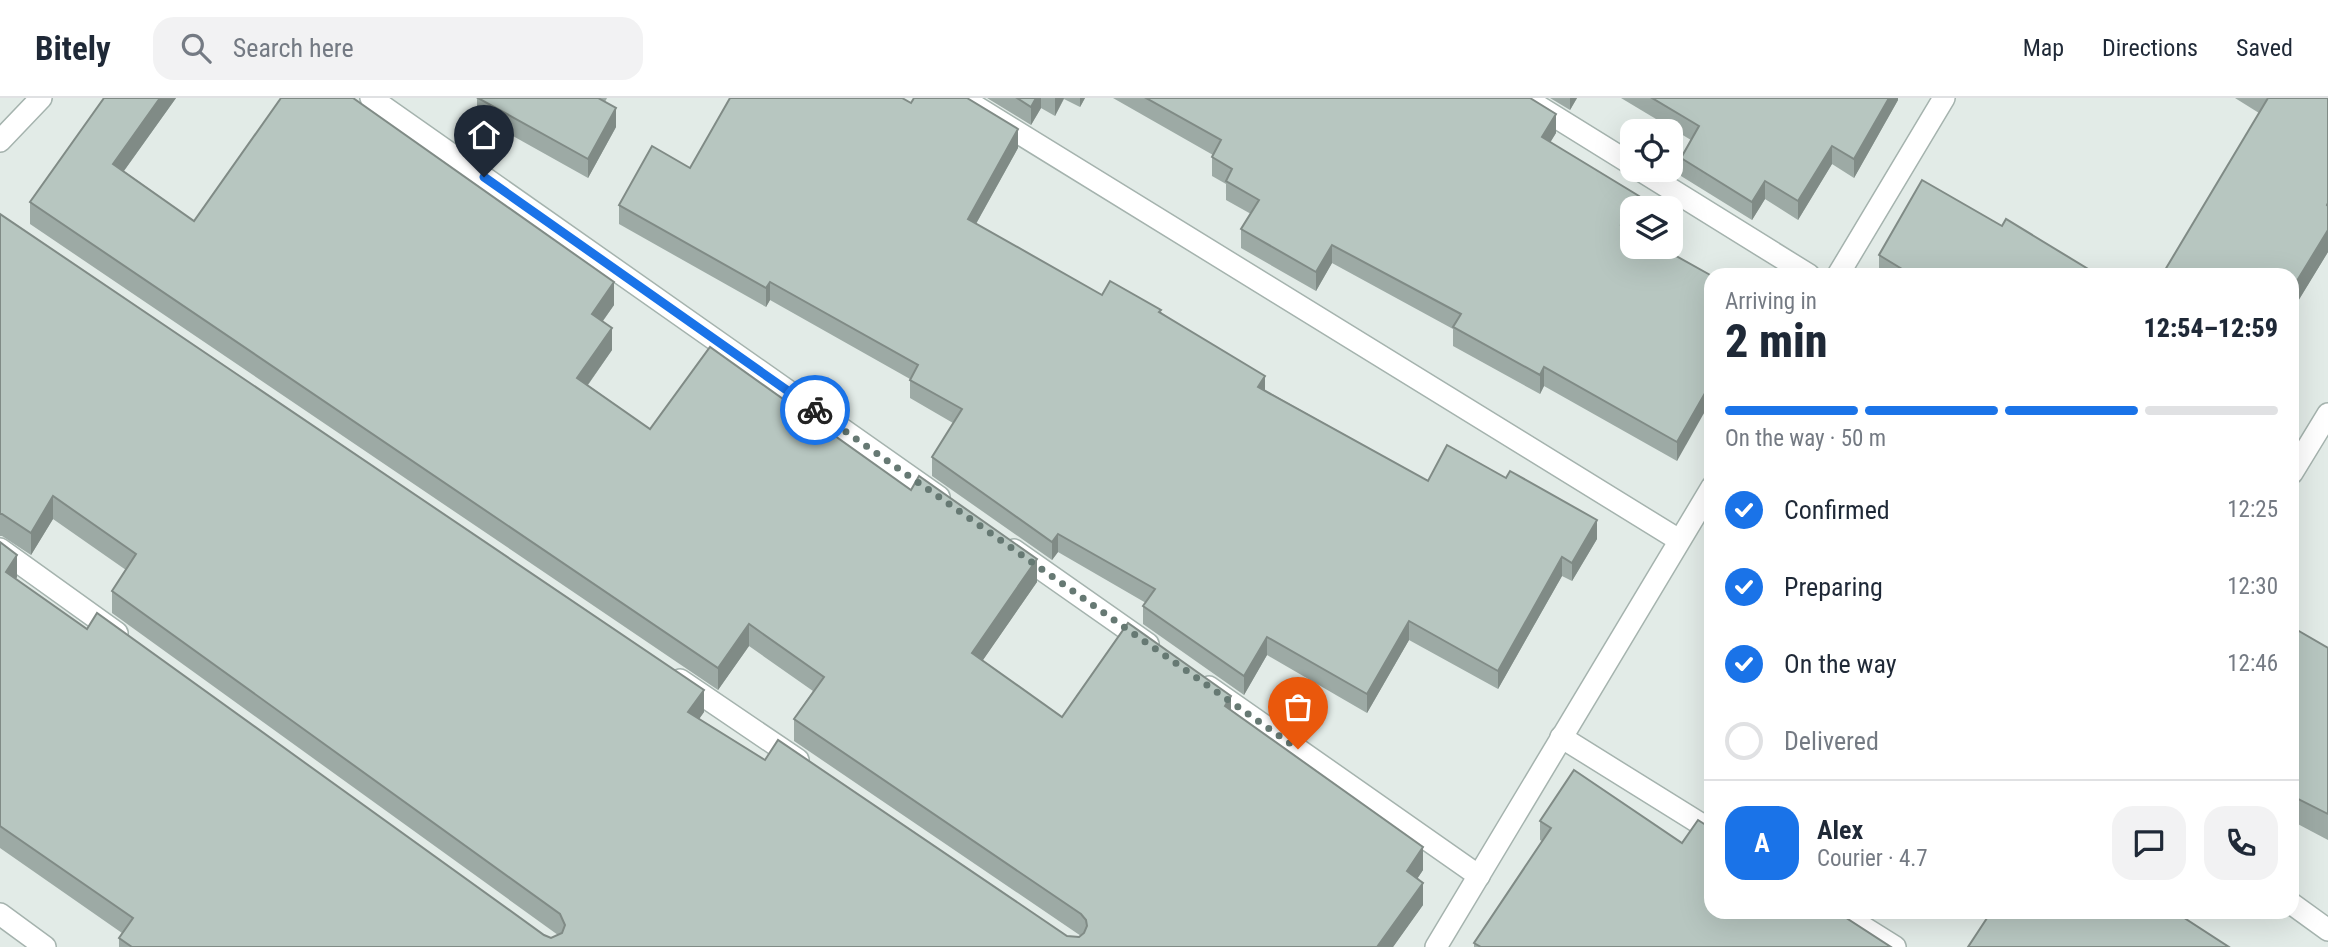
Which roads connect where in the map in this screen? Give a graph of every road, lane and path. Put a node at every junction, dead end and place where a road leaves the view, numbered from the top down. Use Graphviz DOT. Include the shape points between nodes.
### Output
graph roads {
  1 [pos="41,98"];
  2 [pos="371,98"];
  3 [pos="962,98"];
  4 [pos="1525,98"];
  5 [pos="1944,98"];
  6 [pos="0,141"];
  7 [pos="1620,157"];
  8 [pos="1659,182"];
  9 [pos="1798,268"];
  10 [pos="1842,268"];
  11 [pos="2328,414"];
  12 [pos="2299,461"];
  13 [pos="1704,500"];
  14 [pos="953,507"];
  15 [pos="999,539"];
  16 [pos="1679,540"];
  17 [pos="0,549"];
  18 [pos="135,646"];
  19 [pos="1170,660"];
  20 [pos="658,665"];
  21 [pos="1193,676"];
  22 [pos="1561,737"];
  23 [pos="820,775"];
  24 [pos="1704,826"];
  25 [pos="1479,876"];
  26 [pos="2299,909"];
  27 [pos="0,914"];
  28 [pos="1850,919"];
  29 [pos="2328,930"];
  30 [pos="45,947"];
  31 [pos="1436,947"];
  32 [pos="1895,947"];
  1 -- 6 [label="street"];
  2 -- 14 [label="street"];
  3 -- 16 [label="street"];
  4 -- 7 [label="street"];
  5 -- 10 [label="street"];
  8 -- 9 [label="street"];
  11 -- 12 [label="street"];
  13 -- 16 [label="street"];
  15 -- 19 [label="street"];
  16 -- 22 [label="street"];
  17 -- 18 [label="street"];
  20 -- 23 [label="street"];
  21 -- 25 [label="street"];
  22 -- 24 [label="street"];
  22 -- 25 [label="street"];
  25 -- 31 [label="street"];
  26 -- 29 [label="street"];
  27 -- 30 [label="street"];
  28 -- 32 [label="street"];
}
